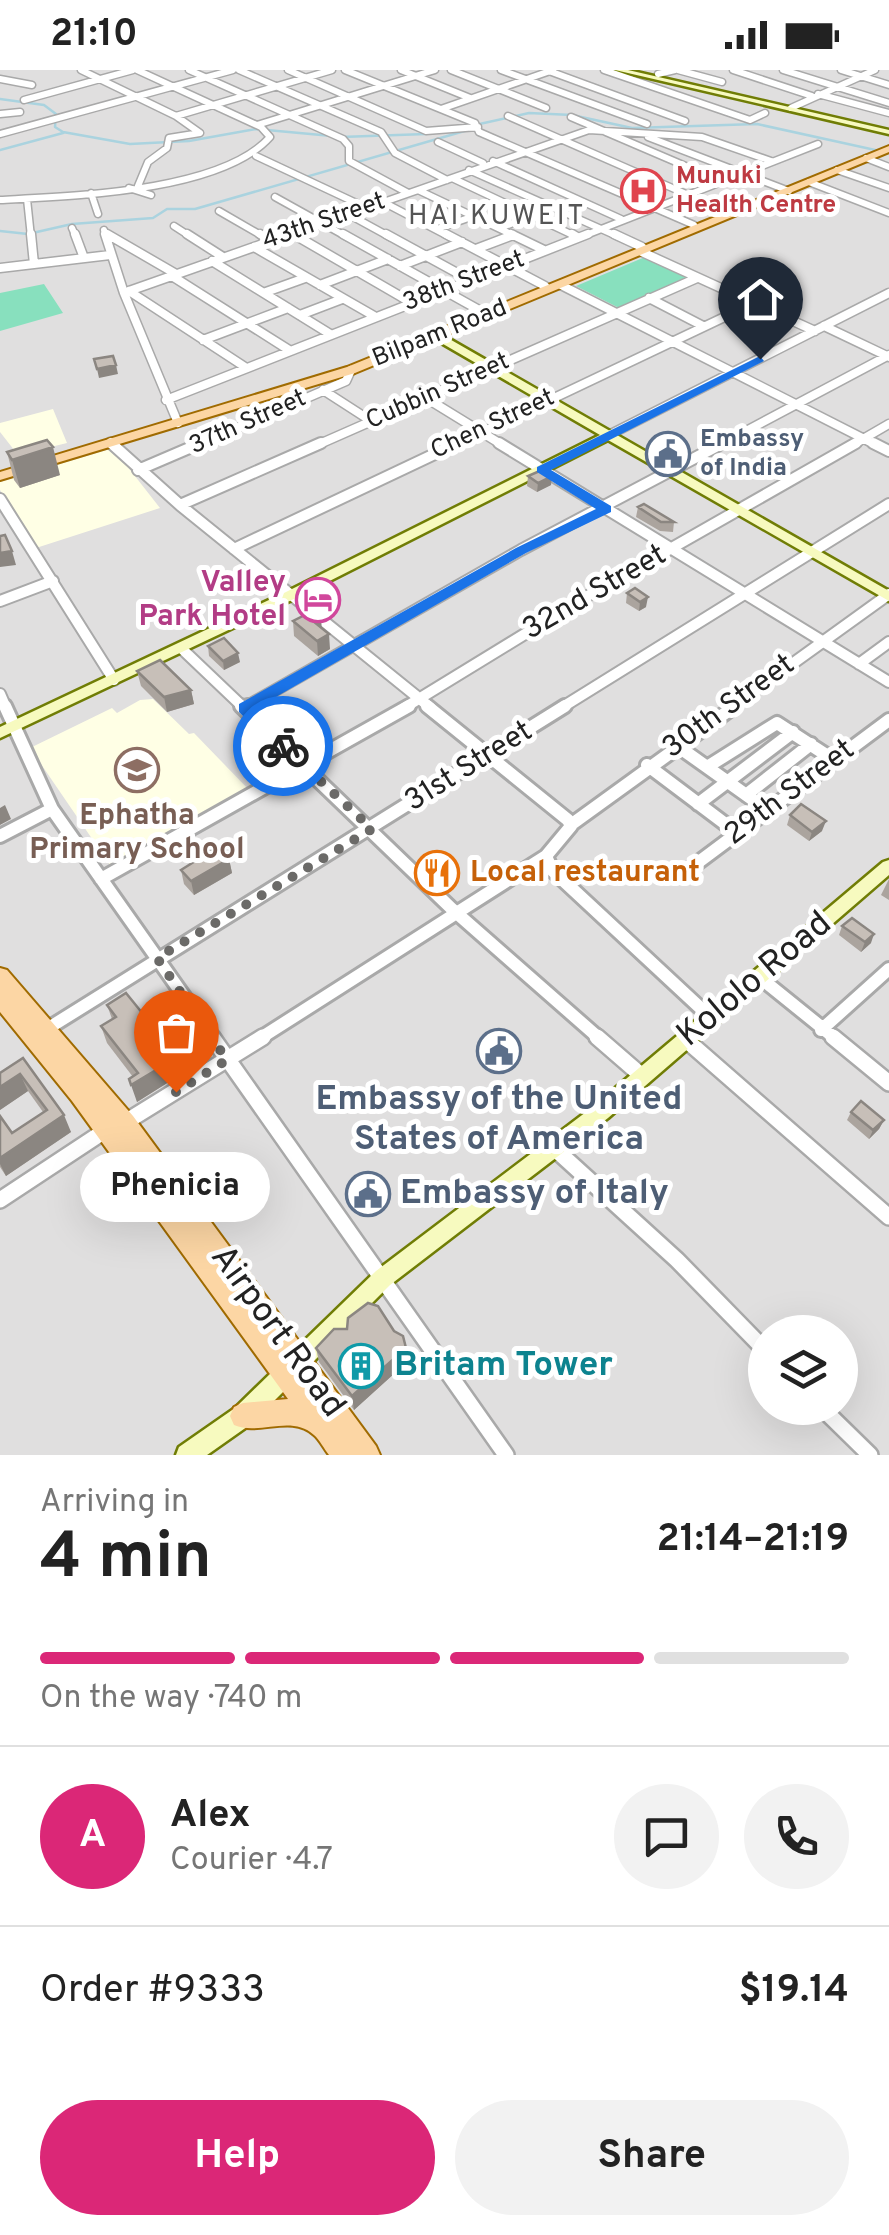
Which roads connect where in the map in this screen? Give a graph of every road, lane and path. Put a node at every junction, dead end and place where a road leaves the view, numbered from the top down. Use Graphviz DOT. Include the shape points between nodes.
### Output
graph roads {
  1 [pos="81,70"];
  2 [pos="135,70"];
  3 [pos="189,70"];
  4 [pos="236,70"];
  5 [pos="288,70"];
  6 [pos="332,70"];
  7 [pos="345,70"];
  8 [pos="401,70"];
  9 [pos="434,70"];
  10 [pos="451,70"];
  11 [pos="502,70"];
  12 [pos="552,70"];
  13 [pos="604,70"];
  14 [pos="619,70"];
  15 [pos="677,70"];
  16 [pos="733,70"];
  17 [pos="781,70"];
  18 [pos="841,70"];
  19 [pos="875,70"];
  20 [pos="658,74"];
  21 [pos="745,74"];
  22 [pos="416,76"];
  23 [pos="860,76"];
  24 [pos="307,77"];
  25 [pos="206,78"];
  26 [pos="758,78"];
  27 [pos="0,79"];
  28 [pos="100,79"];
  29 [pos="526,79"];
  30 [pos="722,82"];
  31 [pos="32,85"];
  32 [pos="889,85"];
  33 [pos="276,86"];
  34 [pos="384,86"];
  35 [pos="836,86"];
  36 [pos="174,87"];
  37 [pos="650,88"];
  38 [pos="499,89"];
  39 [pos="707,89"];
  40 [pos="815,95"];
  41 [pos="245,96"];
  42 [pos="352,96"];
  43 [pos="625,97"];
  44 [pos="137,98"];
  45 [pos="470,98"];
  46 [pos="24,100"];
  47 [pos="889,103"];
  48 [pos="212,105"];
  49 [pos="320,105"];
  50 [pos="598,106"];
  51 [pos="546,108"];
  52 [pos="791,108"];
  53 [pos="441,109"];
  54 [pos="20,112"];
  55 [pos="586,112"];
  56 [pos="0,114"];
  57 [pos="766,114"];
  58 [pos="889,114"];
  59 [pos="288,115"];
  60 [pos="176,116"];
  61 [pos="508,116"];
  62 [pos="572,117"];
  63 [pos="685,120"];
  64 [pos="647,124"];
  65 [pos="477,125"];
  66 [pos="257,126"];
  67 [pos="596,130"];
  68 [pos="635,131"];
  69 [pos="889,132"];
  70 [pos="0,134"];
  71 [pos="558,139"];
  72 [pos="438,142"];
  73 [pos="818,144"];
  74 [pos="889,146"];
  75 [pos="679,149"];
  76 [pos="524,151"];
  77 [pos="256,156"];
  78 [pos="864,157"];
  79 [pos="658,158"];
  80 [pos="488,162"];
  81 [pos="771,162"];
  82 [pos="889,167"];
  83 [pos="469,170"];
  84 [pos="628,170"];
  85 [pos="837,170"];
  86 [pos="739,173"];
  87 [pos="450,179"];
  88 [pos="718,180"];
  89 [pos="598,182"];
  90 [pos="809,182"];
  91 [pos="134,187"];
  92 [pos="889,188"];
  93 [pos="418,190"];
  94 [pos="786,190"];
  95 [pos="91,193"];
  96 [pos="408,193"];
  97 [pos="565,193"];
  98 [pos="686,194"];
  99 [pos="151,196"];
  100 [pos="275,196"];
  101 [pos="27,199"];
  102 [pos="0,200"];
  103 [pos="545,200"];
  104 [pos="383,202"];
  105 [pos="557,206"];
  106 [pos="653,206"];
  107 [pos="367,208"];
  108 [pos="219,210"];
  109 [pos="889,213"];
  110 [pos="98,214"];
  111 [pos="348,214"];
  112 [pos="532,215"];
  113 [pos="474,216"];
  114 [pos="621,219"];
  115 [pos="322,223"];
  116 [pos="694,225"];
  117 [pos="174,226"];
  118 [pos="601,226"];
  119 [pos="72,228"];
  120 [pos="500,228"];
  121 [pos="438,229"];
  122 [pos="292,234"];
  123 [pos="512,235"];
  124 [pos="577,237"];
  125 [pos="271,241"];
  126 [pos="462,242"];
  127 [pos="254,247"];
  128 [pos="476,249"];
  129 [pos="544,250"];
  130 [pos="642,250"];
  131 [pos="110,255"];
  132 [pos="428,256"];
  133 [pos="223,257"];
  134 [pos="84,258"];
  135 [pos="388,259"];
  136 [pos="212,261"];
  137 [pos="34,264"];
  138 [pos="506,265"];
  139 [pos="400,266"];
  140 [pos="0,268"];
  141 [pos="356,271"];
  142 [pos="174,275"];
  143 [pos="305,278"];
  144 [pos="697,278"];
  145 [pos="470,280"];
  146 [pos="320,285"];
  147 [pos="560,285"];
  148 [pos="545,286"];
  149 [pos="444,290"];
  150 [pos="127,292"];
  151 [pos="266,292"];
  152 [pos="889,293"];
  153 [pos="649,298"];
  154 [pos="342,299"];
  155 [pos="412,303"];
  156 [pos="754,303"];
  157 [pos="288,308"];
  158 [pos="485,313"];
  159 [pos="616,313"];
  160 [pos="300,315"];
  161 [pos="374,316"];
  162 [pos="246,324"];
  163 [pos="703,326"];
  164 [pos="820,328"];
  165 [pos="330,334"];
  166 [pos="435,336"];
  167 [pos="203,340"];
  168 [pos="671,341"];
  169 [pos="289,350"];
  170 [pos="888,356"];
  171 [pos="245,367"];
  172 [pos="491,369"];
  173 [pos="351,370"];
  174 [pos="734,372"];
  175 [pos="324,390"];
  176 [pos="426,398"];
  177 [pos="166,400"];
  178 [pos="543,401"];
  179 [pos="798,404"];
  180 [pos="176,421"];
  181 [pos="371,421"];
  182 [pos="889,424"];
  183 [pos="480,431"];
  184 [pos="605,437"];
  185 [pos="867,438"];
  186 [pos="112,443"];
  187 [pos="889,451"];
  188 [pos="138,470"];
  189 [pos="541,470"];
  190 [pos="0,473"];
  191 [pos="670,474"];
  192 [pos="0,500"];
  193 [pos="889,504"];
  194 [pos="180,506"];
  195 [pos="606,509"];
  196 [pos="736,512"];
  197 [pos="672,548"];
  198 [pos="234,549"];
  199 [pos="810,551"];
  200 [pos="53,581"];
  201 [pos="744,593"];
  202 [pos="291,595"];
  203 [pos="888,595"];
  204 [pos="0,601"];
  205 [pos="822,640"];
  206 [pos="889,642"];
  207 [pos="181,648"];
  208 [pos="356,648"];
  209 [pos="859,664"];
  210 [pos="889,665"];
  211 [pos="877,675"];
  212 [pos="114,680"];
  213 [pos="889,682"];
  214 [pos="0,694"];
  215 [pos="420,699"];
  216 [pos="244,708"];
  217 [pos="889,720"];
  218 [pos="6,730"];
  219 [pos="793,732"];
  220 [pos="811,744"];
  221 [pos="676,745"];
  222 [pos="491,755"];
  223 [pos="834,760"];
  224 [pos="647,765"];
  225 [pos="303,766"];
  226 [pos="707,767"];
  227 [pos="726,781"];
  228 [pos="746,795"];
  229 [pos="698,804"];
  230 [pos="52,809"];
  231 [pos="766,809"];
  232 [pos="572,824"];
  233 [pos="372,829"];
  234 [pos="736,832"];
  235 [pos="0,836"];
  236 [pos="546,856"];
  237 [pos="889,866"];
  238 [pos="692,867"];
  239 [pos="101,880"];
  240 [pos="452,909"];
  241 [pos="157,958"];
  242 [pos="889,970"];
  243 [pos="0,976"];
  244 [pos="758,976"];
  245 [pos="0,996"];
  246 [pos="710,1018"];
  247 [pos="48,1028"];
  248 [pos="821,1030"];
  249 [pos="685,1039"];
  250 [pos="227,1060"];
  251 [pos="642,1076"];
  252 [pos="889,1083"];
  253 [pos="116,1126"];
  254 [pos="554,1149"];
  255 [pos="0,1200"];
  256 [pos="889,1216"];
  257 [pos="383,1278"];
  258 [pos="748,1333"];
  259 [pos="292,1368"];
  260 [pos="243,1416"];
  261 [pos="320,1422"];
  262 [pos="839,1425"];
  263 [pos="187,1455"];
  264 [pos="345,1455"];
  265 [pos="367,1455"];
  266 [pos="506,1455"];
  267 [pos="870,1455"];
  1 -- 28 [label="street"];
  2 -- 28 [label="street"];
  2 -- 36 [label="street"];
  3 -- 25 [label="street"];
  4 -- 25 [label="street"];
  4 -- 33 [label="street"];
  5 -- 24 [label="street"];
  6 -- 24 [label="street"];
  7 -- 34 [label="street"];
  8 -- 22 [label="street"];
  9 -- 22 [label="street"];
  10 -- 38 [label="street"];
  11 -- 29 [label="street"];
  12 -- 29 [label="street"];
  12 -- 43 [label="street"];
  13 -- 37 [label="street"];
  14 -- 39 [label="street"];
  15 -- 20 [label="street"];
  15 -- 30 [label="street"];
  16 -- 21 [label="street"];
  17 -- 26 [label="street"];
  17 -- 35 [label="street"];
  18 -- 23 [label="street"];
  19 -- 23 [label="street"];
  21 -- 26 [label="street"];
  21 -- 30 [label="street"];
  22 -- 34 [label="street"];
  22 -- 45 [label="street"];
  23 -- 32 [label="street"];
  23 -- 35 [label="street"];
  24 -- 33 [label="street"];
  24 -- 42 [label="street"];
  25 -- 36 [label="street"];
  25 -- 41 [label="street"];
  26 -- 40 [label="street"];
  27 -- 31 [label="street"];
  28 -- 44 [label="street"];
  28 -- 46 [label="street"];
  29 -- 38 [label="street"];
  29 -- 50 [label="street"];
  30 -- 39 [label="street"];
  33 -- 41 [label="street"];
  33 -- 49 [label="street"];
  34 -- 42 [label="street"];
  34 -- 53 [label="street"];
  35 -- 40 [label="street"];
  35 -- 47 [label="street"];
  36 -- 44 [label="street"];
  36 -- 48 [label="street"];
  37 -- 43 [label="street"];
  37 -- 57 [label="street" via="750,120"];
  38 -- 45 [label="street"];
  38 -- 51 [label="street"];
  39 -- 52 [label="street"];
  40 -- 52 [label="street"];
  40 -- 58 [label="street"];
  41 -- 48 [label="street"];
  41 -- 59 [label="street"];
  42 -- 49 [label="street"];
  42 -- 65 [label="street" via="426,132"];
  43 -- 50 [label="street"];
  43 -- 63 [label="street"];
  44 -- 60 [label="street"];
  44 -- 70 [label="street"];
  45 -- 53 [label="street"];
  48 -- 60 [label="street"];
  48 -- 66 [label="street"];
  49 -- 59 [label="street"];
  49 -- 87 [label="street" via="385,135 395,152"];
  50 -- 55 [label="street"];
  50 -- 64 [label="street"];
  52 -- 69 [label="street"];
  53 -- 65 [label="street"];
  54 -- 56 [label="street"];
  59 -- 66 [label="street"];
  59 -- 96 [label="street" via="343,139 351,163"];
  60 -- 91 [label="street" via="200,133 169,138"];
  61 -- 71 [label="street"];
  62 -- 67 [label="street"];
  65 -- 76 [label="street" via="479,132"];
  66 -- 77 [label="street" via="270,138"];
  67 -- 68 [label="street, 43th Street"];
  67 -- 71 [label="street, 43th Street"];
  67 -- 79 [label="street"];
  68 -- 75 [label="street"];
  68 -- 81 [label="street, 43th Street" via="702,137"];
  71 -- 76 [label="street, 43th Street"];
  71 -- 84 [label="street"];
  72 -- 80 [label="street"];
  73 -- 81 [label="street, 38th Street"];
  74 -- 78 [label="main road"];
  75 -- 79 [label="street"];
  75 -- 86 [label="street"];
  76 -- 80 [label="street, 43th Street"];
  76 -- 89 [label="street"];
  77 -- 91 [label="street"];
  77 -- 107 [label="street"];
  78 -- 82 [label="street"];
  78 -- 85 [label="main road, Bilpam Road"];
  78 -- 94 [label="main road, Bilpam Road"];
  79 -- 84 [label="street"];
  79 -- 88 [label="street"];
  80 -- 83 [label="street, 43th Street"];
  80 -- 97 [label="street"];
  81 -- 86 [label="street, 38th Street"];
  83 -- 87 [label="street, 43th Street"];
  83 -- 103 [label="street"];
  84 -- 98 [label="street"];
  85 -- 90 [label="main road, Bilpam Road"];
  85 -- 92 [label="street"];
  86 -- 88 [label="street, 38th Street"];
  86 -- 94 [label="street"];
  87 -- 93 [label="street, 43th Street"];
  87 -- 112 [label="street"];
  88 -- 98 [label="street, 38th Street"];
  89 -- 97 [label="street"];
  89 -- 106 [label="street"];
  90 -- 94 [label="main road, Bilpam Road"];
  90 -- 109 [label="street"];
  91 -- 95 [label="street"];
  91 -- 99 [label="street"];
  93 -- 96 [label="street, 43th Street"];
  93 -- 113 [label="street"];
  94 -- 116 [label="main road, Bilpam Road"];
  94 -- 130 [label="main road, Bilpam Road"];
  95 -- 101 [label="street"];
  95 -- 110 [label="street"];
  96 -- 104 [label="street, 43th Street"];
  97 -- 103 [label="street"];
  97 -- 114 [label="street"];
  98 -- 106 [label="street, 38th Street"];
  100 -- 115 [label="street"];
  101 -- 102 [label="street"];
  101 -- 137 [label="street"];
  103 -- 105 [label="street"];
  104 -- 107 [label="street, 43th Street"];
  104 -- 121 [label="street"];
  105 -- 112 [label="street"];
  105 -- 118 [label="street"];
  106 -- 114 [label="street, 38th Street"];
  106 -- 116 [label="street"];
  107 -- 111 [label="street, 43th Street"];
  108 -- 125 [label="street"];
  111 -- 115 [label="street, 43th Street"];
  111 -- 132 [label="street"];
  112 -- 120 [label="street"];
  112 -- 124 [label="street"];
  113 -- 120 [label="street"];
  113 -- 121 [label="street"];
  114 -- 118 [label="street, 38th Street"];
  115 -- 122 [label="street, 43th Street"];
  115 -- 135 [label="street"];
  116 -- 130 [label="main road, Bilpam Road"];
  117 -- 133 [label="street"];
  118 -- 124 [label="street, 38th Street"];
  118 -- 130 [label="street"];
  119 -- 134 [label="street"];
  120 -- 123 [label="street"];
  121 -- 126 [label="street"];
  122 -- 125 [label="street, 43th Street"];
  122 -- 141 [label="street"];
  123 -- 128 [label="street"];
  123 -- 129 [label="street"];
  124 -- 129 [label="street, 38th Street"];
  125 -- 127 [label="street, 43th Street"];
  126 -- 128 [label="street"];
  126 -- 132 [label="street"];
  127 -- 133 [label="street, 43th Street"];
  127 -- 143 [label="street"];
  128 -- 138 [label="street"];
  129 -- 138 [label="street, 38th Street"];
  130 -- 144 [label="street"];
  130 -- 147 [label="main road, Bilpam Road"];
  130 -- 148 [label="main road, Bilpam Road"];
  131 -- 134 [label="street"];
  131 -- 142 [label="street" via="104,229"];
  131 -- 150 [label="street"];
  132 -- 139 [label="street"];
  132 -- 145 [label="street"];
  133 -- 136 [label="street, 43th Street"];
  134 -- 137 [label="street"];
  135 -- 139 [label="street"];
  135 -- 141 [label="street"];
  136 -- 142 [label="street, 43th Street"];
  136 -- 151 [label="street"];
  137 -- 140 [label="street"];
  138 -- 145 [label="street, 38th Street"];
  138 -- 148 [label="street"];
  139 -- 149 [label="street"];
  141 -- 146 [label="street"];
  141 -- 155 [label="street"];
  142 -- 150 [label="street, 43th Street"];
  142 -- 162 [label="street"];
  143 -- 146 [label="street"];
  143 -- 151 [label="street"];
  144 -- 153 [label="street, Cubbin Street"];
  144 -- 156 [label="street"];
  145 -- 149 [label="street, 38th Street"];
  146 -- 154 [label="street"];
  147 -- 158 [label="main road, Bilpam Road"];
  147 -- 159 [label="street"];
  148 -- 158 [label="main road, Bilpam Road"];
  149 -- 155 [label="street, 38th Street"];
  149 -- 158 [label="street"];
  150 -- 167 [label="street"];
  150 -- 177 [label="street"];
  151 -- 157 [label="street"];
  152 -- 164 [label="street"];
  153 -- 159 [label="street, Cubbin Street"];
  153 -- 163 [label="street"];
  154 -- 160 [label="street"];
  154 -- 161 [label="street"];
  155 -- 161 [label="street, 38th Street"];
  156 -- 163 [label="street, Chen Street"];
  156 -- 164 [label="street"];
  157 -- 160 [label="street"];
  157 -- 162 [label="street"];
  158 -- 166 [label="main road, Bilpam Road"];
  158 -- 180 [label="main road, Bilpam Road"];
  159 -- 168 [label="street"];
  159 -- 172 [label="street, Cubbin Street"];
  160 -- 165 [label="street"];
  161 -- 165 [label="street, 38th Street"];
  162 -- 167 [label="street"];
  162 -- 169 [label="street"];
  163 -- 168 [label="street, Chen Street"];
  164 -- 170 [label="street"];
  164 -- 174 [label="street"];
  165 -- 169 [label="street, 38th Street"];
  166 -- 172 [label="street"];
  166 -- 173 [label="main road, Bilpam Road"];
  167 -- 171 [label="street"];
  168 -- 174 [label="street"];
  168 -- 178 [label="street, Chen Street"];
  169 -- 171 [label="street, 38th Street"];
  170 -- 179 [label="street"];
  171 -- 177 [label="street, 38th Street"];
  172 -- 176 [label="street, Cubbin Street"];
  172 -- 178 [label="street"];
  173 -- 175 [label="street, 37th Street" via="346,381"];
  173 -- 180 [label="main road, Bilpam Road"];
  174 -- 179 [label="street"];
  174 -- 184 [label="street"];
  175 -- 181 [label="street"];
  175 -- 188 [label="street, 37th Street"];
  176 -- 181 [label="street, Cubbin Street"];
  176 -- 183 [label="street"];
  177 -- 180 [label="street"];
  178 -- 183 [label="street, Chen Street"];
  178 -- 184 [label="street"];
  179 -- 185 [label="street"];
  179 -- 191 [label="street"];
  180 -- 186 [label="main road, Bilpam Road"];
  180 -- 190 [label="main road, Bilpam Road"];
  181 -- 194 [label="street, Cubbin Street"];
  182 -- 185 [label="street, 32nd Street"];
  183 -- 189 [label="street"];
  183 -- 198 [label="street, Chen Street"];
  184 -- 189 [label="street"];
  184 -- 191 [label="street"];
  185 -- 187 [label="street"];
  185 -- 196 [label="street, 32nd Street"];
  186 -- 188 [label="street"];
  186 -- 190 [label="main road, Bilpam Road"];
  188 -- 194 [label="street"];
  189 -- 195 [label="street"];
  189 -- 202 [label="street"];
  191 -- 195 [label="street"];
  191 -- 196 [label="street"];
  192 -- 200 [label="street"];
  193 -- 199 [label="street, 31st Street"];
  194 -- 198 [label="street"];
  195 -- 197 [label="street"];
  195 -- 208 [label="street" via="521,550"];
  196 -- 197 [label="street, 32nd Street"];
  196 -- 199 [label="street"];
  197 -- 201 [label="street"];
  197 -- 215 [label="street, 32nd Street"];
  198 -- 202 [label="street"];
  199 -- 201 [label="street, 31st Street"];
  199 -- 203 [label="street"];
  200 -- 204 [label="street"];
  200 -- 212 [label="street"];
  201 -- 205 [label="street"];
  201 -- 222 [label="street, 31st Street"];
  202 -- 207 [label="street"];
  202 -- 208 [label="street"];
  203 -- 205 [label="street, 30th Street"];
  205 -- 209 [label="street"];
  205 -- 221 [label="street, 30th Street"];
  206 -- 209 [label="street"];
  207 -- 212 [label="street"];
  207 -- 216 [label="street"];
  208 -- 215 [label="street"];
  208 -- 216 [label="street"];
  209 -- 211 [label="street"];
  210 -- 211 [label="street"];
  211 -- 213 [label="street"];
  212 -- 218 [label="street"];
  214 -- 218 [label="street"];
  215 -- 222 [label="street"];
  215 -- 225 [label="street, 32nd Street"];
  216 -- 225 [label="street"];
  217 -- 223 [label="street, 29th Street"];
  218 -- 230 [label="street"];
  219 -- 220 [label="street"];
  219 -- 226 [label="street" via="775,723"];
  219 -- 227 [label="street"];
  220 -- 223 [label="street"];
  220 -- 228 [label="street"];
  221 -- 224 [label="street, 30th Street"];
  221 -- 226 [label="street"];
  222 -- 232 [label="street"];
  222 -- 233 [label="street, 31st Street"];
  223 -- 231 [label="street, 29th Street"];
  224 -- 229 [label="street"];
  224 -- 232 [label="street, 30th Street"];
  225 -- 233 [label="street"];
  225 -- 239 [label="street, 32nd Street"];
  226 -- 227 [label="street"];
  227 -- 228 [label="street"];
  227 -- 229 [label="street"];
  228 -- 231 [label="street"];
  229 -- 234 [label="street"];
  230 -- 235 [label="street"];
  230 -- 239 [label="street"];
  231 -- 234 [label="street, 29th Street"];
  232 -- 236 [label="street, 30th Street"];
  233 -- 240 [label="street"];
  233 -- 241 [label="street, 31st Street"];
  234 -- 238 [label="street, 29th Street"];
  236 -- 240 [label="street"];
  236 -- 246 [label="street" via="560,879"];
  237 -- 244 [label="street, Kololo Road"];
  239 -- 241 [label="street"];
  240 -- 250 [label="street"];
  240 -- 251 [label="street"];
  241 -- 247 [label="street, 31st Street"];
  241 -- 250 [label="street"];
  242 -- 248 [label="street"];
  243 -- 247 [label="main road, Airport Road"];
  244 -- 246 [label="street, Kololo Road"];
  244 -- 248 [label="street"];
  245 -- 253 [label="main road, Airport Road"];
  246 -- 249 [label="street, Kololo Road"];
  247 -- 253 [label="main road, Airport Road"];
  248 -- 252 [label="street"];
  249 -- 251 [label="street, Kololo Road"];
  249 -- 256 [label="street"];
  250 -- 253 [label="street"];
  250 -- 257 [label="street"];
  251 -- 254 [label="street, Kololo Road"];
  253 -- 255 [label="street"];
  253 -- 259 [label="main road, Airport Road"];
  254 -- 257 [label="street, Kololo Road"];
  254 -- 258 [label="street"];
  257 -- 259 [label="street, Kololo Road"];
  257 -- 266 [label="street"];
  259 -- 260 [label="street, Kololo Road"];
  259 -- 261 [label="main road, Airport Road"];
  259 -- 265 [label="main road, Airport Road"];
  260 -- 261 [label="main road" via="273,1410"];
  260 -- 263 [label="street, Kololo Road"];
  261 -- 264 [label="main road, Airport Road"];
  262 -- 267 [label="street"];
}
